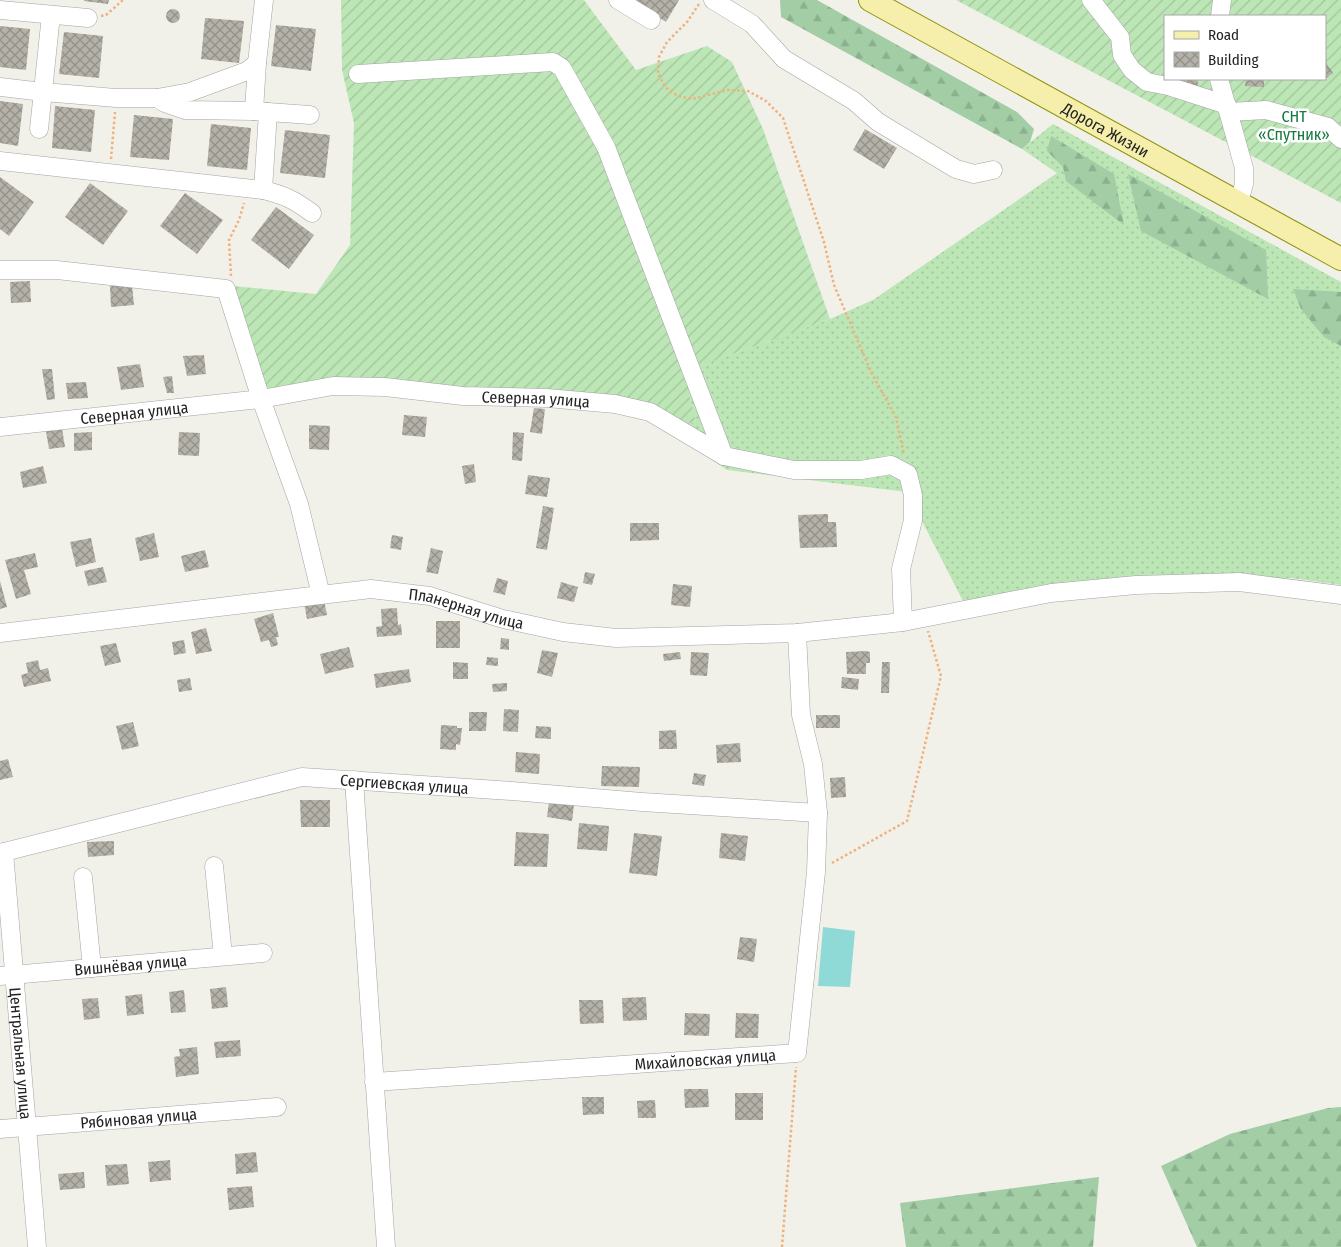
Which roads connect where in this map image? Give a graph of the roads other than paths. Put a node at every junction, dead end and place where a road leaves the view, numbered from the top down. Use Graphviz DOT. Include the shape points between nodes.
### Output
graph roads {
  1 [pos="264,0"];
  2 [pos="618,0"];
  3 [pos="713,0"];
  4 [pos="1091,0"];
  5 [pos="1109,0"];
  6 [pos="1222,0"];
  7 [pos="880,2"];
  8 [pos="0,10"];
  9 [pos="51,15"];
  10 [pos="1220,15"];
  11 [pos="88,18"];
  12 [pos="651,20"];
  13 [pos="1114,29"];
  14 [pos="257,63"];
  15 [pos="358,74"];
  16 [pos="1219,80"];
  17 [pos="0,86"];
  18 [pos="43,92"];
  19 [pos="157,98"];
  20 [pos="1228,109"];
  21 [pos="261,112"];
  22 [pos="310,115"];
  23 [pos="39,129"];
  24 [pos="1341,139"];
  25 [pos="0,161"];
  26 [pos="993,170"];
  27 [pos="263,190"];
  28 [pos="1239,202"];
  29 [pos="312,213"];
  30 [pos="1341,259"];
  31 [pos="0,270"];
  32 [pos="261,399"];
  33 [pos="0,427"];
  34 [pos="724,456"];
  35 [pos="321,595"];
  36 [pos="1341,595"];
  37 [pos="903,622"];
  38 [pos="0,633"];
  39 [pos="797,633"];
  40 [pos="354,780"];
  41 [pos="818,813"];
  42 [pos="3,855"];
  43 [pos="214,866"];
  44 [pos="83,877"];
  45 [pos="262,953"];
  46 [pos="223,956"];
  47 [pos="92,968"];
  48 [pos="7,975"];
  49 [pos="374,1082"];
  50 [pos="277,1107"];
  51 [pos="28,1127"];
  52 [pos="0,1129"];
  53 [pos="38,1247"];
  54 [pos="386,1247"];
  1 -- 14 [label="street"];
  2 -- 12 [label="street"];
  3 -- 26 [label="street" via="752,24 784,59 854,101 878,122 956,169 974,174"];
  4 -- 13 [label="street"];
  5 -- 13 [label="street"];
  6 -- 10 [label="street"];
  7 -- 28 [label="main road, Дорога Жизни"];
  8 -- 9 [label="street"];
  9 -- 11 [label="street"];
  9 -- 18 [label="street"];
  13 -- 20 [label="street" via="1120,37 1122,55 1132,70 1147,82 1168,86"];
  14 -- 19 [label="street" via="247,71 190,92"];
  14 -- 21 [label="street"];
  15 -- 34 [label="street" via="553,62 562,68 606,147"];
  16 -- 20 [label="street"];
  17 -- 18 [label="street"];
  18 -- 19 [label="street"];
  18 -- 23 [label="street"];
  19 -- 21 [label="street" via="185,110"];
  20 -- 24 [label="street" via="1266,110 1328,127"];
  20 -- 28 [label="street" via="1244,168"];
  21 -- 22 [label="street"];
  21 -- 27 [label="street"];
  25 -- 27 [label="street"];
  27 -- 29 [label="street" via="295,200"];
  28 -- 30 [label="main road, Дорога Жизни"];
  31 -- 32 [label="street" via="57,270 226,289"];
  32 -- 33 [label="street, Северная улица"];
  32 -- 34 [label="street, Северная улица" via="350,386 615,404 650,412"];
  32 -- 35 [label="street" via="300,504"];
  34 -- 37 [label="street, Северная улица" via="794,470 861,470 892,465 908,474 913,495 912,520 901,569"];
  35 -- 38 [label="street, Планерная улица"];
  35 -- 39 [label="street, Планерная улица" via="371,589 430,596 503,619 563,632 616,638"];
  36 -- 37 [label="street, Планерная улица" via="1239,582 1136,585 1051,593"];
  37 -- 39 [label="street, Планерная улица"];
  39 -- 41 [label="street, Михайловская улица" via="801,715 813,764"];
  40 -- 41 [label="street, Сергиевская улица"];
  40 -- 42 [label="street, Сергиевская улица" via="302,777"];
  40 -- 49 [label="street"];
  41 -- 49 [label="street, Михайловская улица" via="816,872 798,1053"];
  42 -- 48 [label="street, Центральная улица"];
  43 -- 46 [label="street"];
  44 -- 47 [label="street"];
  45 -- 46 [label="street, Вишнёвая улица"];
  46 -- 47 [label="street, Вишнёвая улица"];
  47 -- 48 [label="street, Вишнёвая улица"];
  48 -- 51 [label="street, Центральная улица"];
  49 -- 54 [label="street"];
  50 -- 51 [label="street, Рябиновая улица"];
  51 -- 52 [label="street, Рябиновая улица"];
  51 -- 53 [label="street, Центральная улица"];
}
